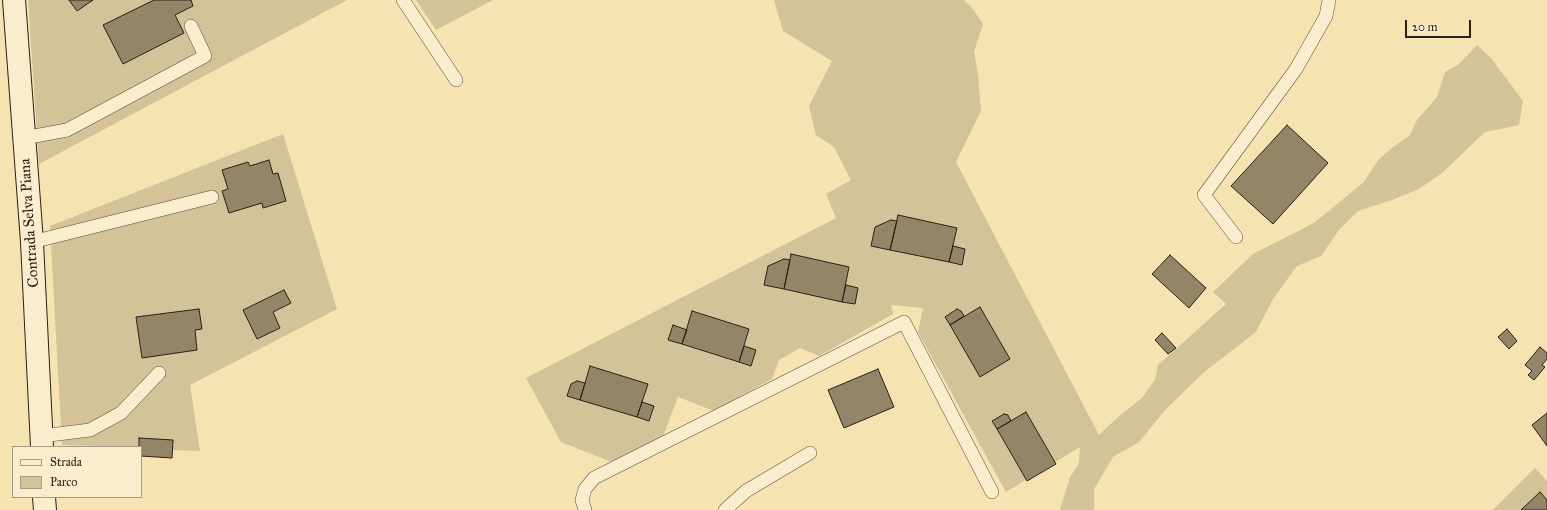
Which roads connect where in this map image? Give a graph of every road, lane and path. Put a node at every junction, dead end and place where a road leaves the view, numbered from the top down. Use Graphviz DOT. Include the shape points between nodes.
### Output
graph roads {
  1 [pos="14,0"];
  2 [pos="403,0"];
  3 [pos="1329,0"];
  4 [pos="191,26"];
  5 [pos="456,80"];
  6 [pos="24,138"];
  7 [pos="212,197"];
  8 [pos="1236,237"];
  9 [pos="32,242"];
  10 [pos="159,373"];
  11 [pos="42,442"];
  12 [pos="810,453"];
  13 [pos="992,492"];
  14 [pos="44,498"];
  15 [pos="45,510"];
  16 [pos="585,510"];
  17 [pos="725,510"];
  1 -- 6 [label="street, Contrada Selva Piana"];
  2 -- 5 [label="lane"];
  3 -- 8 [label="lane" via="1326,16 1296,69 1204,195"];
  4 -- 6 [label="lane" via="205,56 67,130"];
  6 -- 9 [label="street, Contrada Selva Piana"];
  7 -- 9 [label="lane"];
  9 -- 11 [label="street, Contrada Selva Piana"];
  10 -- 11 [label="lane" via="121,413 90,430"];
  12 -- 17 [label="lane" via="746,491"];
  13 -- 16 [label="lane" via="904,322 594,478 585,488 582,500"];
  14 -- 15 [label="street"];
}
